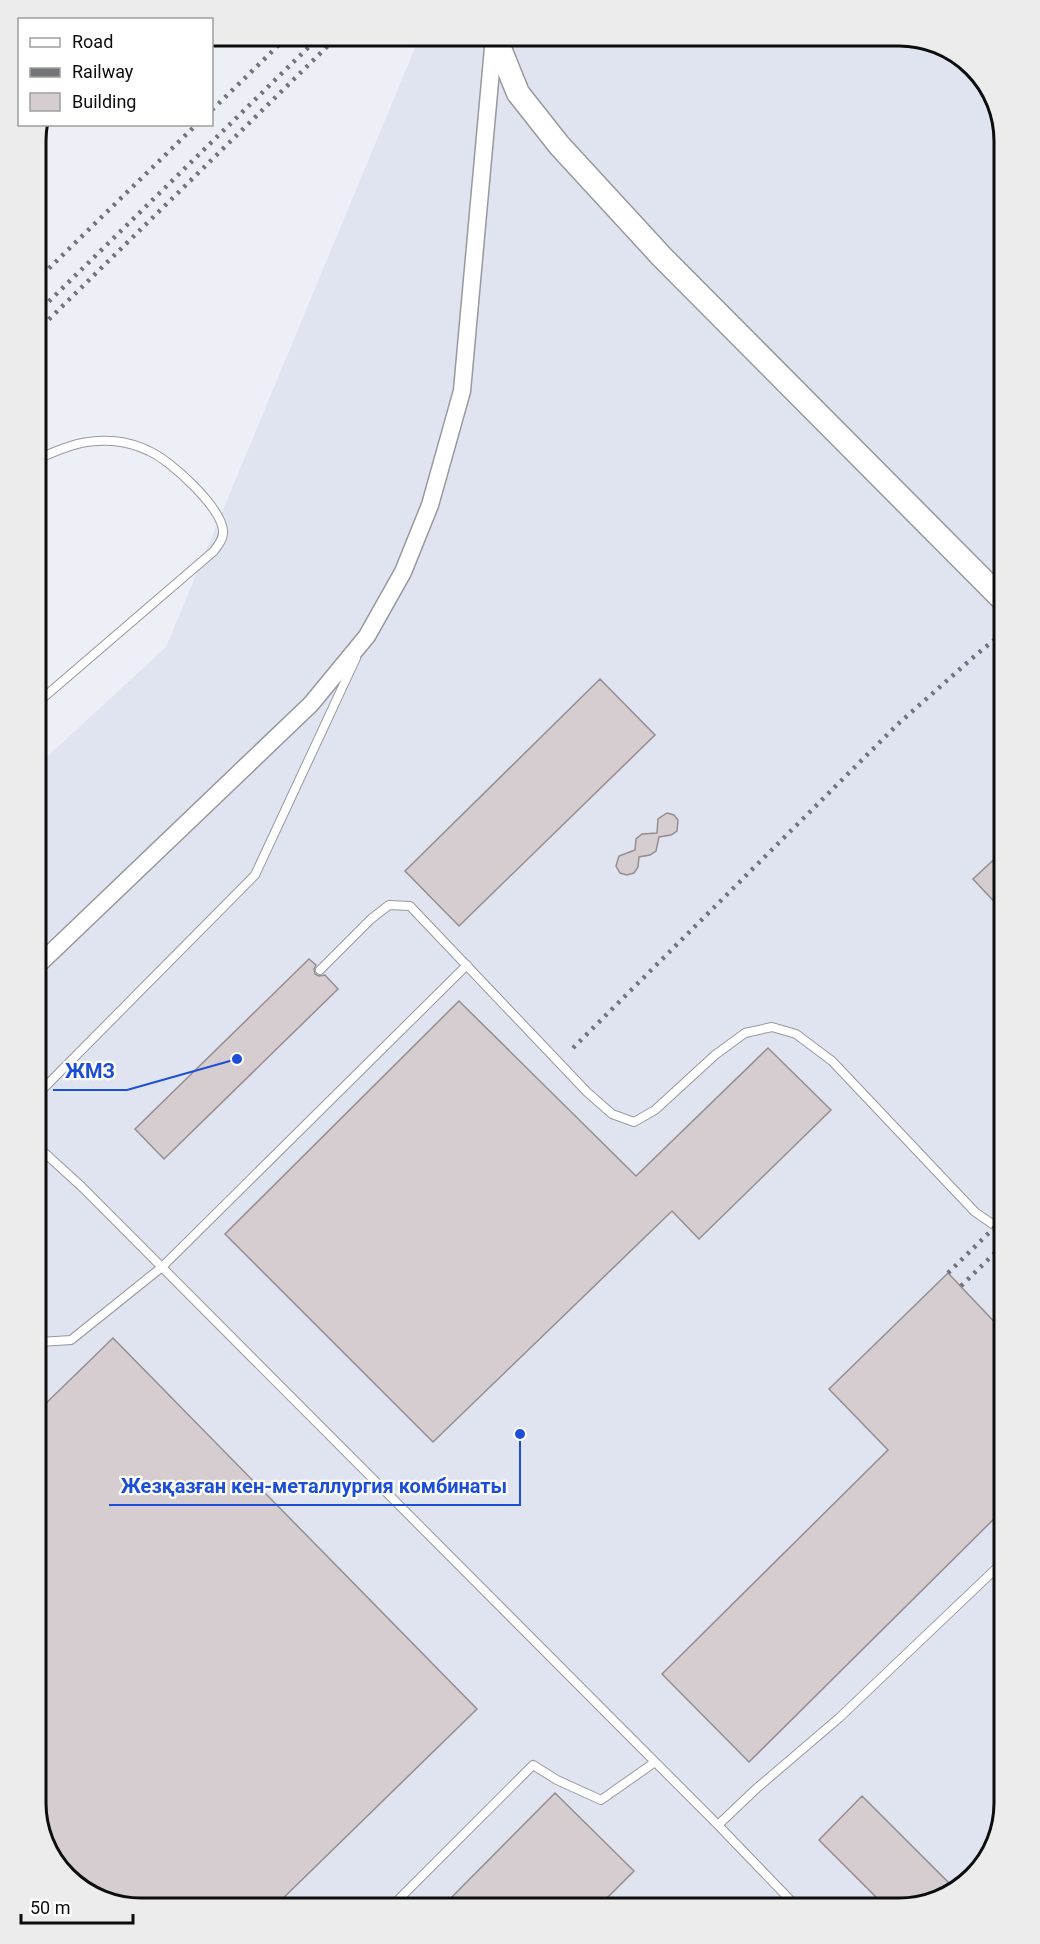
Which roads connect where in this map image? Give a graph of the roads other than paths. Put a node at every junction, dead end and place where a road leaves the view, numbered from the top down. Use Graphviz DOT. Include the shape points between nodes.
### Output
graph roads {
  1 [pos="493,46"];
  2 [pos="500,46"];
  3 [pos="47,455"];
  4 [pos="994,591"];
  5 [pos="367,636"];
  6 [pos="47,695"];
  7 [pos="47,957"];
  8 [pos="467,964"];
  9 [pos="320,970"];
  10 [pos="46,1085"];
  11 [pos="46,1154"];
  12 [pos="994,1225"];
  13 [pos="162,1267"];
  14 [pos="46,1342"];
  15 [pos="994,1571"];
  16 [pos="655,1762"];
  17 [pos="718,1825"];
  18 [pos="401,1897"];
  19 [pos="788,1898"];
  1 -- 5 [label="street" via="462,391 430,505 403,572"];
  2 -- 4 [label="main road" via="518,93 559,145 662,257"];
  3 -- 6 [label="lane" via="85,440 116,441 150,451 172,465 209,501 223,530 214,551"];
  5 -- 7 [label="street" via="311,704"];
  5 -- 10 [label="lane" via="255,875"];
  8 -- 9 [label="lane" via="410,906 389,906"];
  8 -- 12 [label="lane" via="587,1092 612,1114 634,1122 655,1110 715,1054 745,1033 772,1027 796,1034 832,1061 975,1212"];
  8 -- 13 [label="lane"];
  11 -- 13 [label="lane"];
  13 -- 14 [label="lane" via="71,1340"];
  13 -- 16 [label="lane"];
  15 -- 17 [label="lane" via="839,1718"];
  16 -- 17 [label="lane"];
  16 -- 18 [label="lane" via="601,1800 533,1765"];
  17 -- 19 [label="lane"];
}
